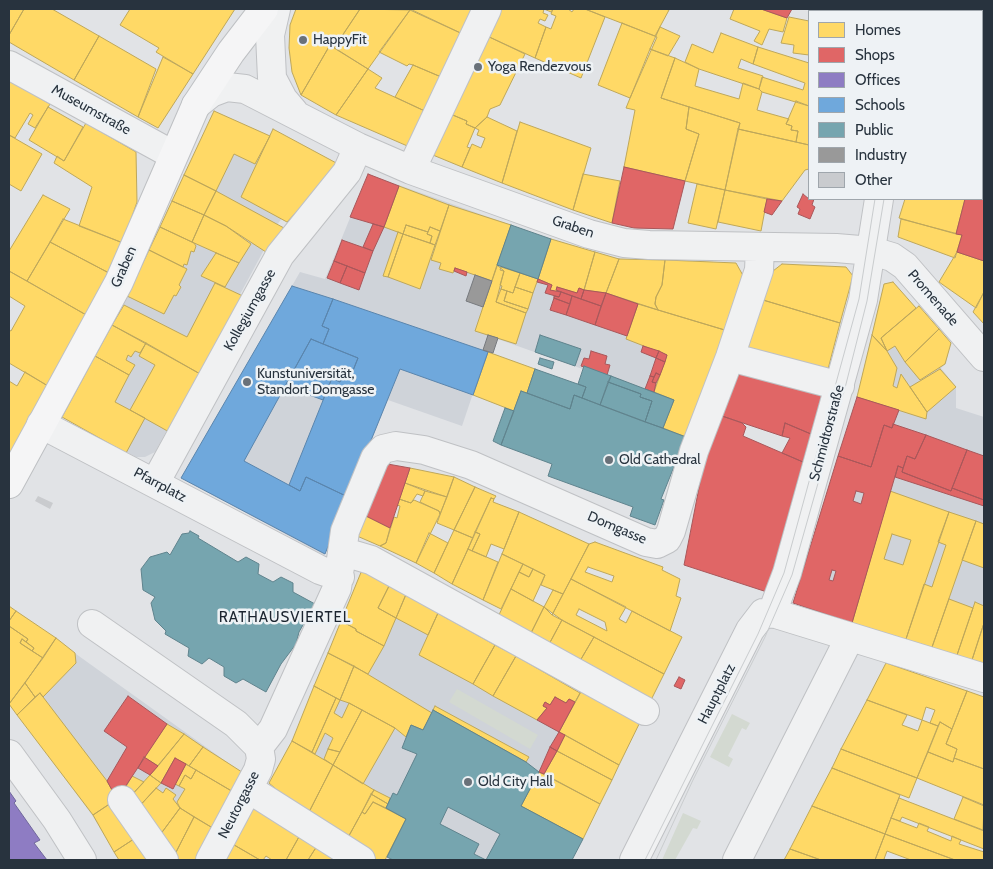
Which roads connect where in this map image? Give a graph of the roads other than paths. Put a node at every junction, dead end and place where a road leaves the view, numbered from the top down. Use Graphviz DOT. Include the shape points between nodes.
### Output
graph roads {
  1 [pos="264,9"];
  2 [pos="276,9"];
  3 [pos="487,9"];
  4 [pos="9,65"];
  5 [pos="196,104"];
  6 [pos="295,113"];
  7 [pos="358,147"];
  8 [pos="173,155"];
  9 [pos="411,170"];
  10 [pos="879,200"];
  11 [pos="760,247"];
  12 [pos="872,251"];
  13 [pos="730,357"];
  14 [pos="984,358"];
  15 [pos="840,386"];
  16 [pos="41,424"];
  17 [pos="155,483"];
  18 [pos="9,484"];
  19 [pos="342,564"];
  20 [pos="772,613"];
  21 [pos="92,624"];
  22 [pos="850,637"];
  23 [pos="984,678"];
  24 [pos="645,711"];
  25 [pos="259,747"];
  26 [pos="9,754"];
  27 [pos="249,790"];
  28 [pos="122,800"];
  29 [pos="82,860"];
  30 [pos="164,860"];
  31 [pos="210,860"];
  32 [pos="361,860"];
  33 [pos="634,860"];
  34 [pos="737,860"];
  1 -- 5 [label="main road, Graben"];
  2 -- 6 [label="street, Graben" via="270,35 272,78"];
  3 -- 9 [label="street"];
  4 -- 8 [label="street, Museumstraße"];
  5 -- 6 [label="street, Graben" via="227,87 245,89"];
  5 -- 8 [label="main road, Graben"];
  6 -- 7 [label="street, Graben"];
  7 -- 9 [label="street, Graben"];
  7 -- 17 [label="street, Kollegiumgasse" via="347,172 280,255"];
  8 -- 16 [label="main road, Graben" via="119,282"];
  9 -- 11 [label="street, Graben" via="589,234 624,242"];
  10 -- 12 [label="street, Schmidtorstraße"];
  11 -- 12 [label="street, Graben"];
  11 -- 13 [label="street, Domgasse" via="759,270"];
  12 -- 14 [label="street, Promenade" via="892,257 906,266"];
  12 -- 15 [label="street, Schmidtorstraße" via="863,300"];
  13 -- 15 [label="street"];
  13 -- 19 [label="street, Domgasse" via="694,451 671,531 663,542 646,542 470,464 424,450 396,446 383,449 374,458 345,531"];
  15 -- 20 [label="street, Schmidtorstraße" via="787,573"];
  16 -- 17 [label="street, Pfarrplatz"];
  16 -- 18 [label="main road"];
  17 -- 19 [label="street, Pfarrplatz" via="320,570"];
  19 -- 24 [label="street, Pfarrplatz" via="371,560"];
  19 -- 25 [label="street" via="273,729"];
  20 -- 22 [label="street"];
  20 -- 33 [label="street, Hauptplatz" via="763,613 750,630"];
  21 -- 25 [label="street" via="236,724"];
  22 -- 23 [label="street"];
  22 -- 34 [label="street"];
  25 -- 27 [label="street, Neutorgasse" via="261,759"];
  26 -- 29 [label="street"];
  27 -- 31 [label="street, Neutorgasse"];
  27 -- 32 [label="street"];
  28 -- 30 [label="street"];
}
